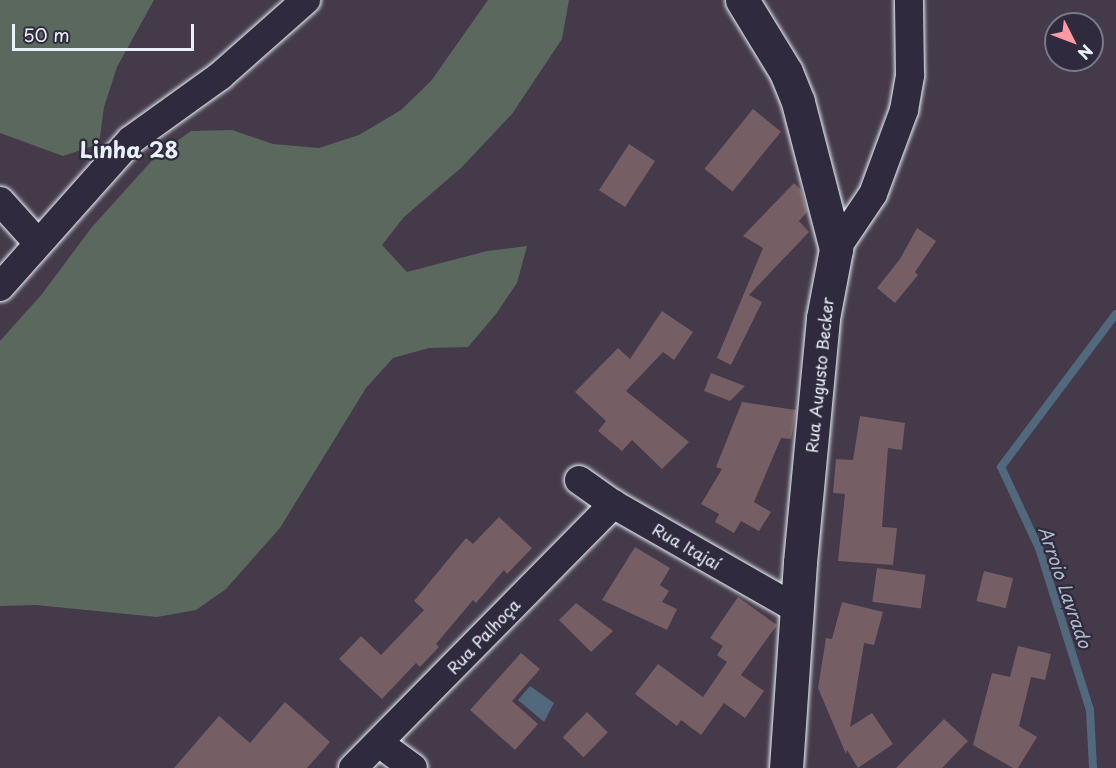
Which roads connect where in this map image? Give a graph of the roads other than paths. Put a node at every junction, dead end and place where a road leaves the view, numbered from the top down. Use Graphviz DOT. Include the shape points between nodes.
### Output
graph roads {
  1 [pos="306,0"];
  2 [pos="742,0"];
  3 [pos="909,0"];
  4 [pos="0,201"];
  5 [pos="37,242"];
  6 [pos="836,249"];
  7 [pos="0,287"];
  8 [pos="579,480"];
  9 [pos="613,504"];
  10 [pos="797,609"];
  11 [pos="379,743"];
  12 [pos="353,768"];
  13 [pos="413,768"];
  14 [pos="786,768"];
  1 -- 5 [label="street" via="220,76 131,140"];
  2 -- 6 [label="main road" via="786,72 798,102"];
  3 -- 6 [label="street, Rua Augusto Becker" via="910,75 904,110 873,194"];
  4 -- 5 [label="street"];
  5 -- 7 [label="street"];
  6 -- 10 [label="main road, Rua Augusto Becker" via="823,318"];
  8 -- 9 [label="street, Rua Itajaí"];
  9 -- 10 [label="street, Rua Itajaí"];
  9 -- 11 [label="street, Rua Palhoça"];
  10 -- 14 [label="main road, Rua Augusto Becker"];
  11 -- 12 [label="street, Rua Palhoça"];
  11 -- 13 [label="street"];
}
